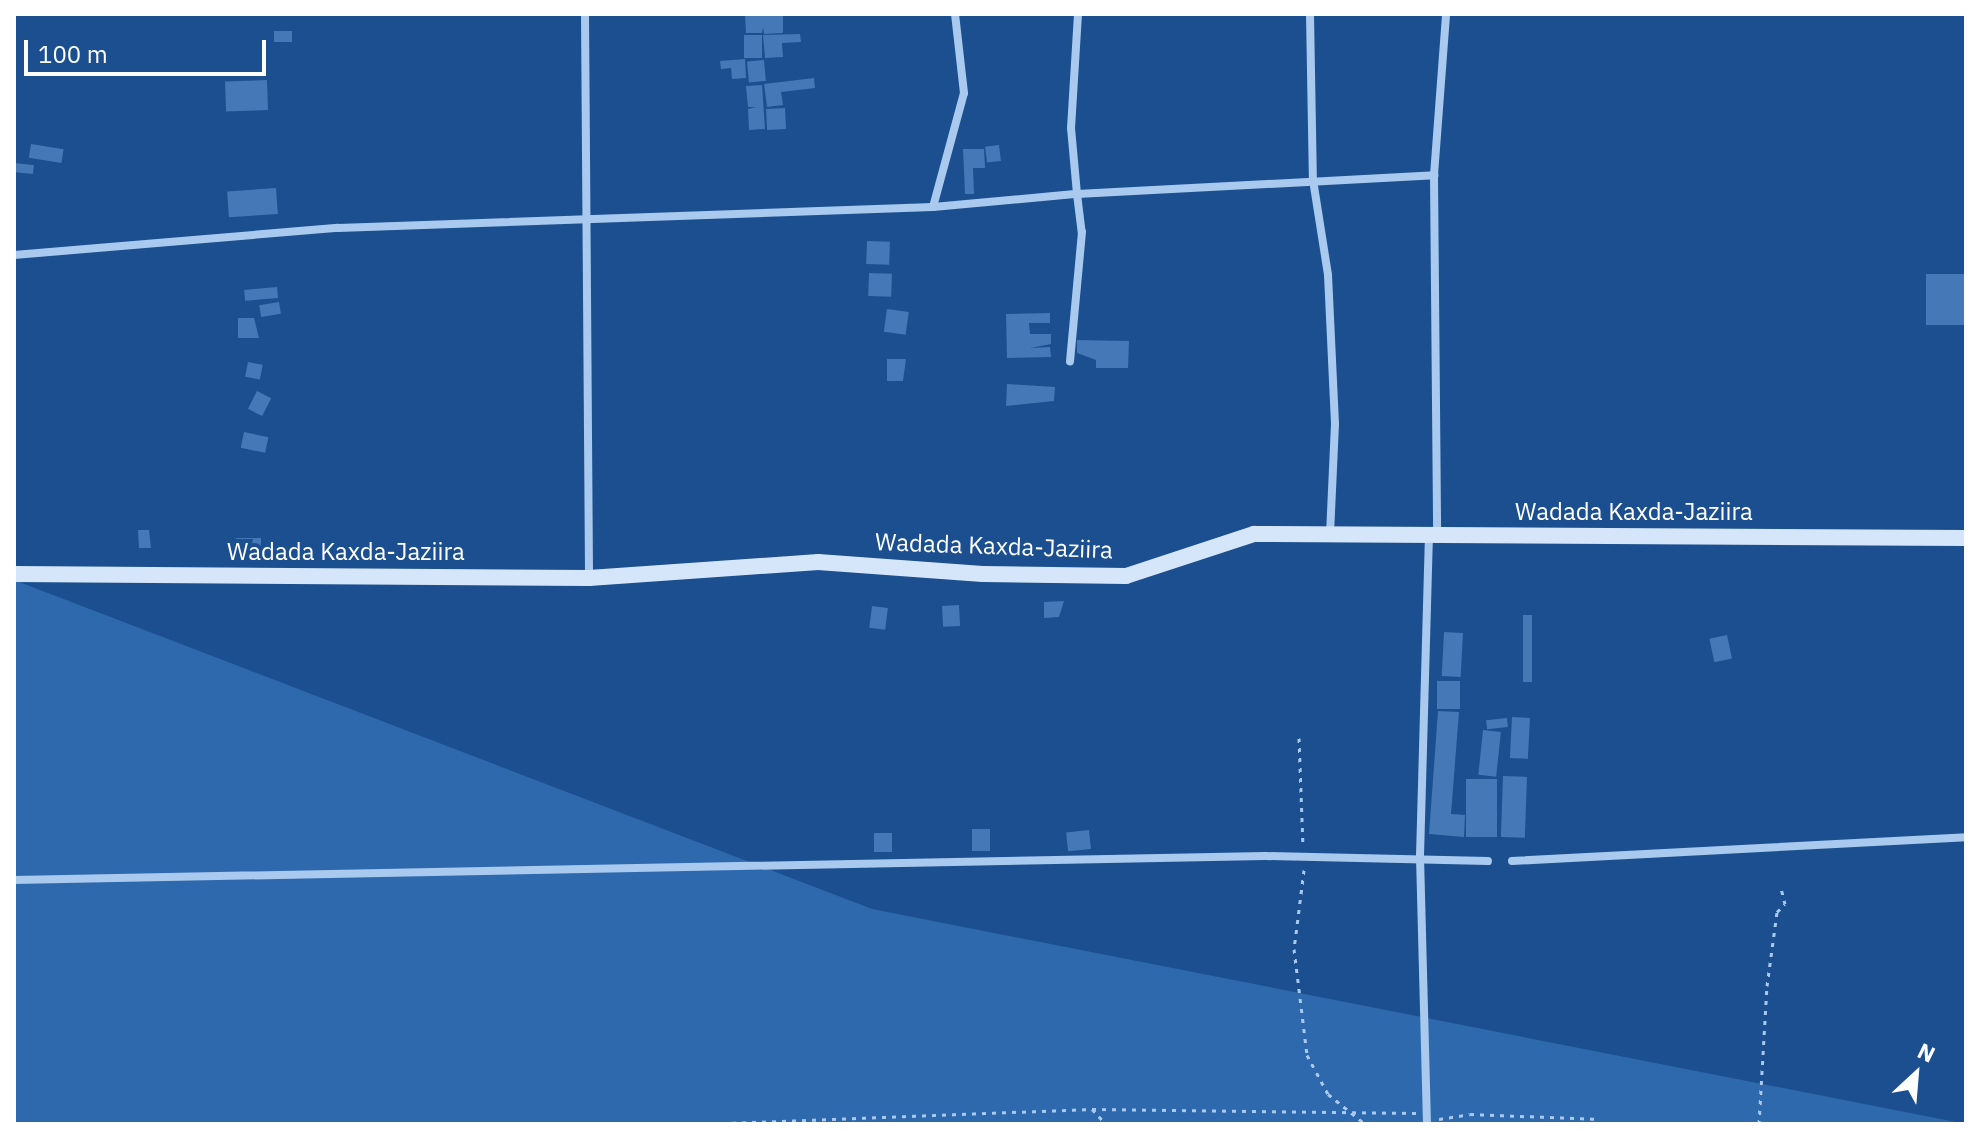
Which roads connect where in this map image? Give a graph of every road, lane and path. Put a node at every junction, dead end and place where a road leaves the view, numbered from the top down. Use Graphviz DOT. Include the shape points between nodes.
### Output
graph roads {
  1 [pos="585,14"];
  2 [pos="955,14"];
  3 [pos="1078,14"];
  4 [pos="1310,14"];
  5 [pos="1446,14"];
  6 [pos="1434,175"];
  7 [pos="1313,180"];
  8 [pos="1077,194"];
  9 [pos="933,207"];
  10 [pos="591,219"];
  11 [pos="14,255"];
  12 [pos="1070,361"];
  13 [pos="1330,534"];
  14 [pos="1433,535"];
  15 [pos="1966,538"];
  16 [pos="14,574"];
  17 [pos="589,578"];
  18 [pos="1299,738"];
  19 [pos="1966,837"];
  20 [pos="1303,856"];
  21 [pos="1420,856"];
  22 [pos="1488,861"];
  23 [pos="1512,861"];
  24 [pos="14,880"];
  25 [pos="1781,888"];
  26 [pos="1092,1109"];
  27 [pos="1347,1112"];
  28 [pos="1600,1119"];
  29 [pos="1426,1120"];
  30 [pos="1622,1123"];
  31 [pos="702,1124"];
  32 [pos="1106,1124"];
  33 [pos="1365,1124"];
  34 [pos="1642,1124"];
  35 [pos="1759,1124"];
  1 -- 10 [label="street"];
  2 -- 9 [label="street" via="964,93"];
  3 -- 8 [label="street" via="1071,128"];
  4 -- 7 [label="street"];
  5 -- 6 [label="street"];
  6 -- 7 [label="street"];
  6 -- 14 [label="street"];
  7 -- 8 [label="street"];
  7 -- 13 [label="street" via="1328,275 1335,424"];
  8 -- 9 [label="street"];
  8 -- 12 [label="street" via="1082,232"];
  9 -- 10 [label="street"];
  10 -- 11 [label="street" via="338,228"];
  10 -- 17 [label="street"];
  13 -- 14 [label="street, Wadada Kaxda-Jaziira"];
  13 -- 17 [label="street, Wadada Kaxda-Jaziira" via="1254,534 1126,576 983,574 818,562"];
  14 -- 15 [label="street, Wadada Kaxda-Jaziira"];
  14 -- 21 [label="street"];
  16 -- 17 [label="street, Wadada Kaxda-Jaziira"];
  18 -- 20 [label="path"];
  19 -- 23 [label="street"];
  20 -- 21 [label="street"];
  20 -- 24 [label="street"];
  20 -- 27 [label="path" via="1294,949 1307,1055 1328,1094"];
  21 -- 22 [label="street"];
  21 -- 29 [label="street"];
  25 -- 35 [label="path" via="1785,904 1777,912 1767,986"];
  26 -- 27 [label="path"];
  26 -- 31 [label="path"];
  26 -- 32 [label="path"];
  27 -- 29 [label="path"];
  27 -- 33 [label="path"];
  28 -- 29 [label="path" via="1470,1114"];
  30 -- 34 [label="path"];
}
